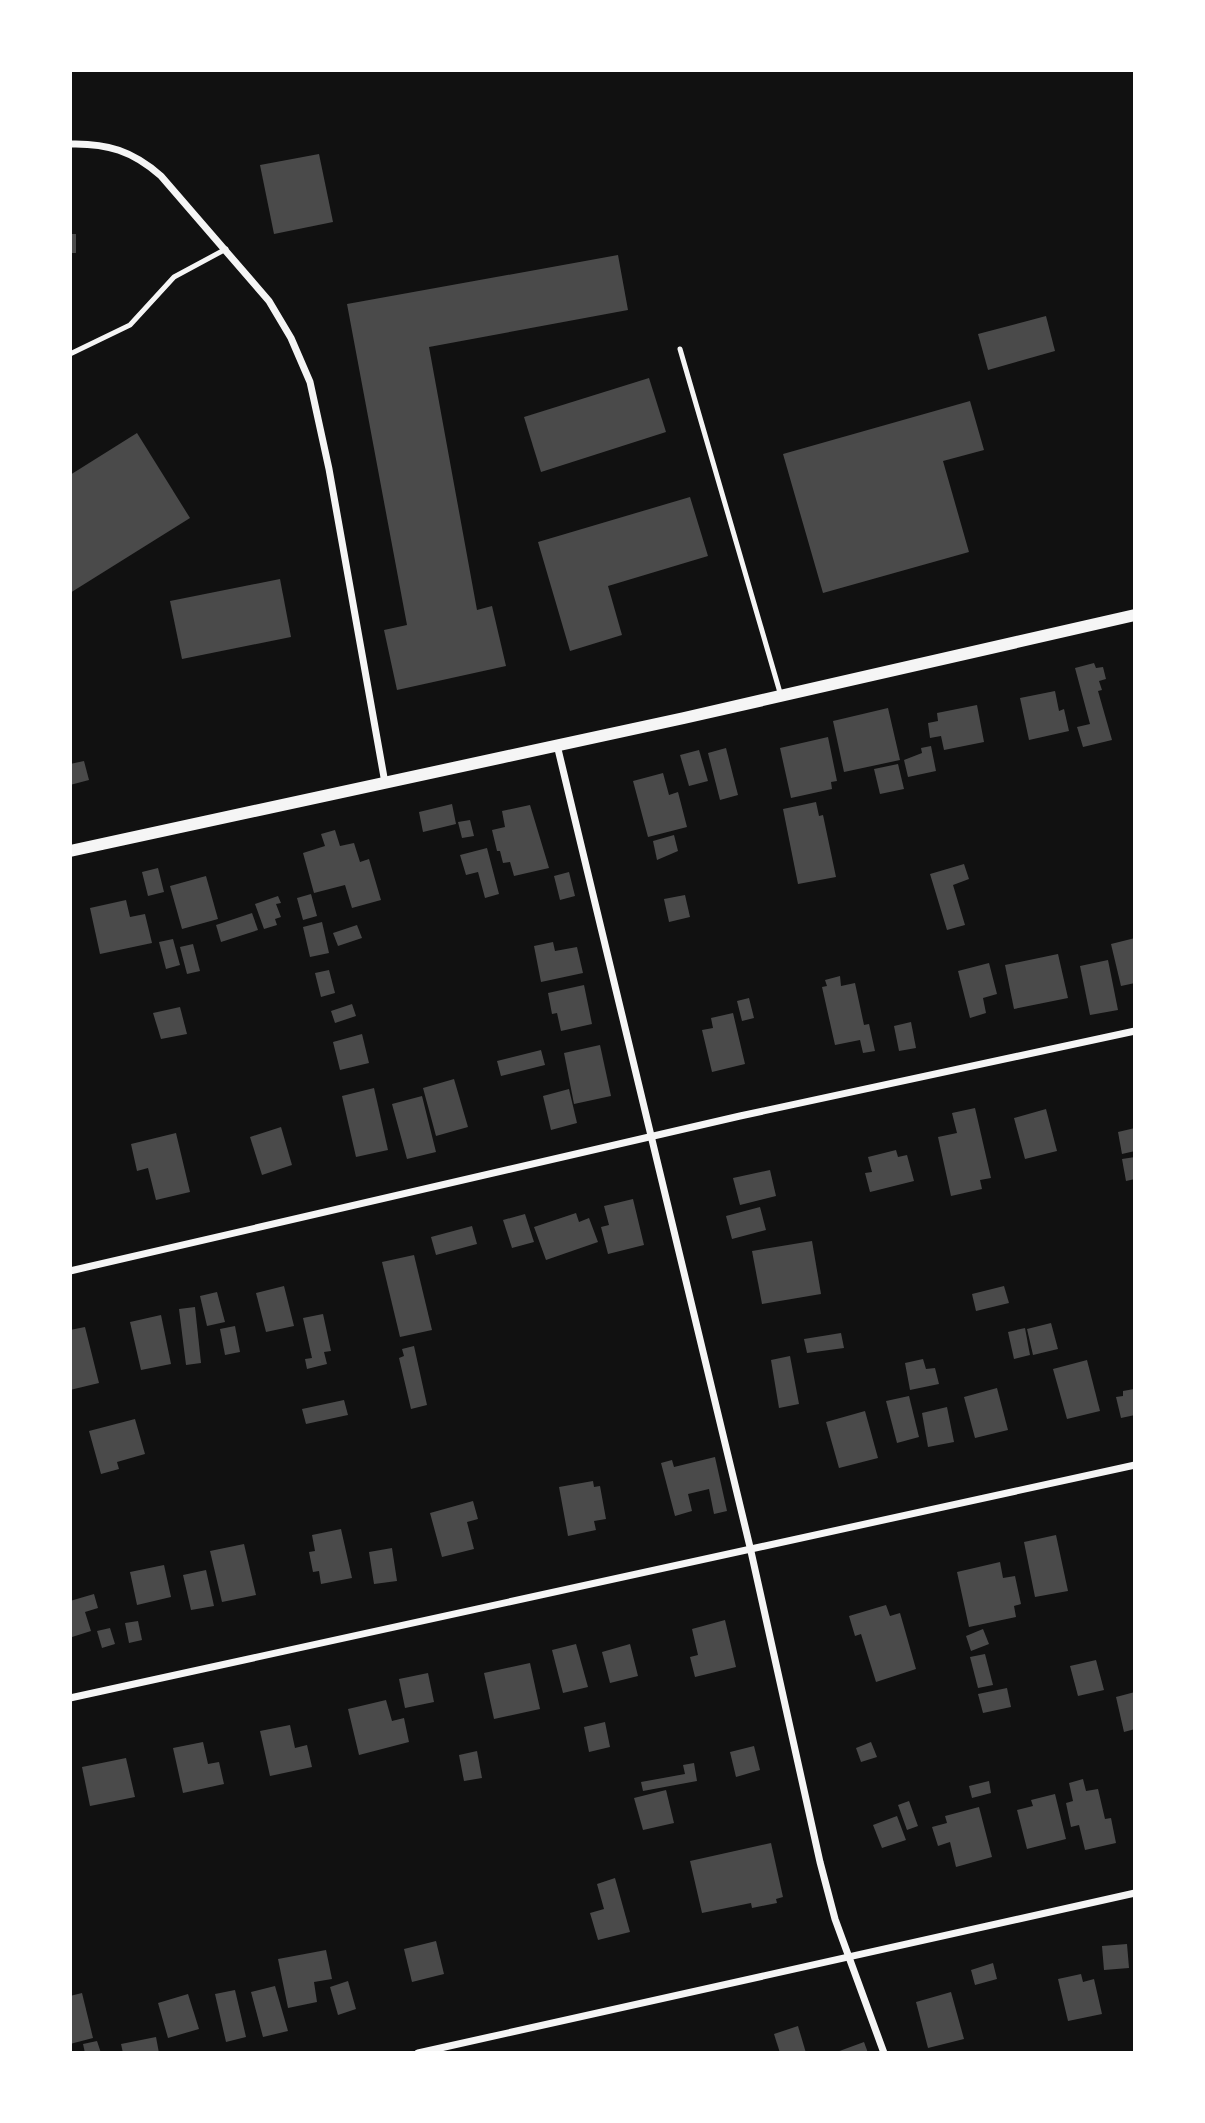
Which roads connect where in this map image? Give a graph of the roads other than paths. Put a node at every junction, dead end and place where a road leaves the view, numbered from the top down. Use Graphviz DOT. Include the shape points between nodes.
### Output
graph roads {
  1 [pos="70,144"];
  2 [pos="226,249"];
  3 [pos="680,349"];
  4 [pos="70,354"];
  5 [pos="1135,615"];
  6 [pos="781,696"];
  7 [pos="557,746"];
  8 [pos="385,783"];
  9 [pos="70,850"];
  10 [pos="1135,1031"];
  11 [pos="652,1136"];
  12 [pos="70,1271"];
  13 [pos="1135,1465"];
  14 [pos="750,1547"];
  15 [pos="70,1698"];
  16 [pos="1135,1893"];
  17 [pos="849,1956"];
  18 [pos="418,2053"];
  19 [pos="884,2053"];
  1 -- 2 [label="street" via="113,147 145,161"];
  2 -- 4 [label="lane" via="174,277 130,325"];
  2 -- 8 [label="street" via="282,321 310,382 330,469"];
  3 -- 6 [label="lane"];
  5 -- 6 [label="street"];
  6 -- 7 [label="street"];
  7 -- 8 [label="street"];
  7 -- 11 [label="street"];
  8 -- 9 [label="street"];
  10 -- 11 [label="street"];
  11 -- 12 [label="street"];
  11 -- 14 [label="street"];
  13 -- 14 [label="street"];
  14 -- 15 [label="street"];
  14 -- 17 [label="street" via="820,1862"];
  16 -- 17 [label="street"];
  17 -- 18 [label="street"];
  17 -- 19 [label="street"];
}
